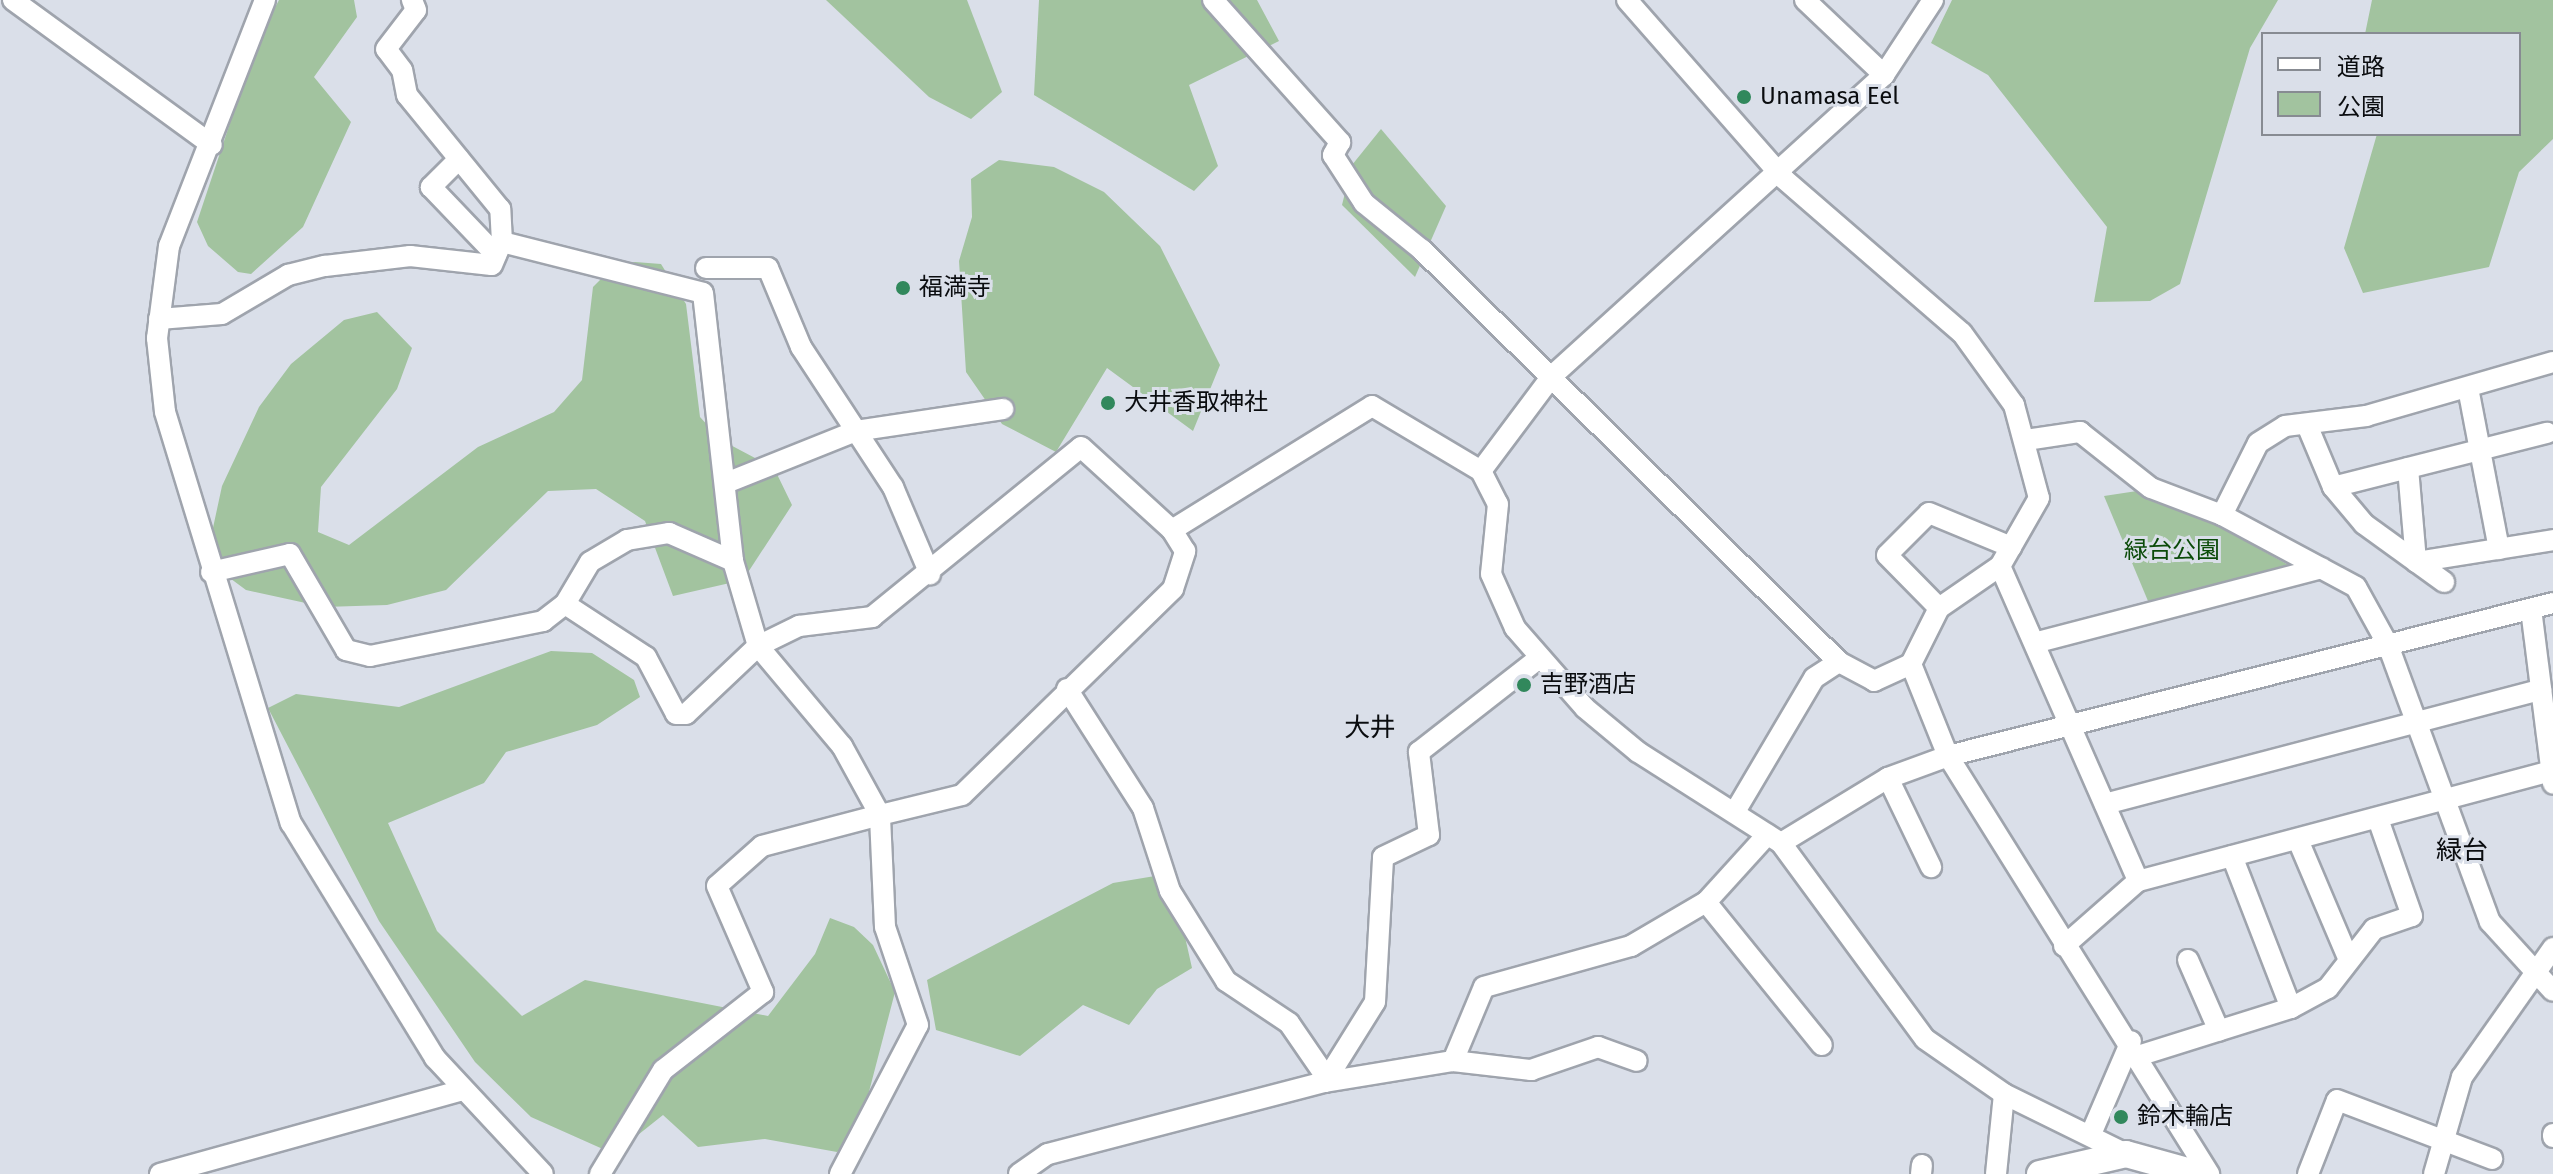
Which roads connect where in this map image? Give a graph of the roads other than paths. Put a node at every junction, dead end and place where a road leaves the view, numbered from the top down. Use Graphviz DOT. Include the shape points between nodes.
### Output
graph roads {
  1 [pos="13,0"];
  2 [pos="265,0"];
  3 [pos="412,0"];
  4 [pos="1213,0"];
  5 [pos="1627,0"];
  6 [pos="1805,0"];
  7 [pos="1933,0"];
  8 [pos="1884,75"];
  9 [pos="212,145"];
  10 [pos="459,159"];
  11 [pos="1776,170"];
  12 [pos="499,248"];
  13 [pos="706,268"];
  14 [pos="159,319"];
  15 [pos="2553,362"];
  16 [pos="1552,376"];
  17 [pos="2468,388"];
  18 [pos="1003,409"];
  19 [pos="2307,425"];
  20 [pos="856,431"];
  21 [pos="2547,433"];
  22 [pos="2026,440"];
  23 [pos="2481,450"];
  24 [pos="2408,468"];
  25 [pos="1481,471"];
  26 [pos="726,483"];
  27 [pos="2333,487"];
  28 [pos="2222,515"];
  29 [pos="1172,530"];
  30 [pos="2553,540"];
  31 [pos="2011,547"];
  32 [pos="2499,549"];
  33 [pos="733,561"];
  34 [pos="2416,562"];
  35 [pos="2000,566"];
  36 [pos="2322,568"];
  37 [pos="211,572"];
  38 [pos="930,574"];
  39 [pos="2444,582"];
  40 [pos="2553,603"];
  41 [pos="565,604"];
  42 [pos="1939,608"];
  43 [pos="2531,609"];
  44 [pos="2038,642"];
  45 [pos="2388,645"];
  46 [pos="758,646"];
  47 [pos="1538,659"];
  48 [pos="1839,662"];
  49 [pos="1911,664"];
  50 [pos="1067,689"];
  51 [pos="2541,690"];
  52 [pos="2416,721"];
  53 [pos="2073,728"];
  54 [pos="1948,756"];
  55 [pos="1888,778"];
  56 [pos="2552,778"];
  57 [pos="2445,800"];
  58 [pos="2105,804"];
  59 [pos="1736,810"];
  60 [pos="880,815"];
  61 [pos="2378,819"];
  62 [pos="1774,839"];
  63 [pos="2298,840"];
  64 [pos="2232,856"];
  65 [pos="1931,867"];
  66 [pos="2138,881"];
  67 [pos="1706,902"];
  68 [pos="2064,946"];
  69 [pos="2553,948"];
  70 [pos="2188,960"];
  71 [pos="2349,960"];
  72 [pos="2533,968"];
  73 [pos="2553,991"];
  74 [pos="2291,1008"];
  75 [pos="2219,1031"];
  76 [pos="1822,1045"];
  77 [pos="2136,1048"];
  78 [pos="1453,1061"];
  79 [pos="1637,1061"];
  80 [pos="1325,1078"];
  81 [pos="460,1091"];
  82 [pos="2004,1094"];
  83 [pos="2091,1134"];
  84 [pos="2443,1142"];
  85 [pos="2126,1154"];
  86 [pos="2492,1159"];
  87 [pos="2164,1168"];
  88 [pos="608,1171"];
  89 [pos="160,1174"];
  90 [pos="543,1174"];
  91 [pos="840,1174"];
  92 [pos="1019,1174"];
  93 [pos="1996,1174"];
  94 [pos="2040,1174"];
  95 [pos="2198,1174"];
  96 [pos="2209,1174"];
  97 [pos="2308,1174"];
  98 [pos="2434,1174"];
  1 -- 9 [label="street"];
  2 -- 9 [label="street"];
  3 -- 10 [label="street" via="416,10 386,49 402,70 407,95"];
  4 -- 16 [label="street" via="1340,142 1333,155 1364,203"];
  5 -- 11 [label="street"];
  6 -- 8 [label="street"];
  7 -- 8 [label="street"];
  8 -- 11 [label="street"];
  9 -- 14 [label="street" via="169,246"];
  10 -- 12 [label="street" via="500,209"];
  10 -- 12 [label="street" via="431,187"];
  11 -- 16 [label="street"];
  11 -- 22 [label="street" via="1962,333 2014,405"];
  12 -- 14 [label="street" via="492,265 410,256 325,266 288,275 222,314"];
  12 -- 26 [label="street" via="703,293"];
  13 -- 20 [label="street" via="768,268 801,347"];
  14 -- 37 [label="street" via="165,412"];
  15 -- 17 [label="street"];
  16 -- 25 [label="street"];
  16 -- 48 [label="street"];
  17 -- 19 [label="street"];
  17 -- 23 [label="street"];
  18 -- 20 [label="street"];
  19 -- 27 [label="street"];
  19 -- 28 [label="street" via="2285,426 2258,443"];
  20 -- 26 [label="street"];
  20 -- 38 [label="street" via="893,487"];
  21 -- 23 [label="street"];
  22 -- 28 [label="street" via="2080,432 2151,488"];
  22 -- 31 [label="street" via="2039,498"];
  23 -- 24 [label="street"];
  23 -- 32 [label="street"];
  24 -- 27 [label="street"];
  24 -- 34 [label="street"];
  25 -- 29 [label="street" via="1372,406"];
  25 -- 47 [label="street" via="1498,504 1495,594"];
  26 -- 33 [label="street"];
  27 -- 34 [label="street" via="2364,524"];
  28 -- 36 [label="street"];
  29 -- 38 [label="street" via="1081,447"];
  29 -- 50 [label="street" via="1185,551 1173,589"];
  30 -- 32 [label="street"];
  31 -- 35 [label="street"];
  31 -- 42 [label="street" via="1929,513 1887,555"];
  32 -- 34 [label="street"];
  33 -- 41 [label="street" via="669,533 627,540 590,562"];
  33 -- 46 [label="street"];
  34 -- 39 [label="street"];
  35 -- 42 [label="street"];
  35 -- 44 [label="street"];
  36 -- 44 [label="street"];
  36 -- 45 [label="street" via="2356,587"];
  37 -- 41 [label="street" via="290,554 346,650 370,656 543,621"];
  37 -- 81 [label="street" via="291,823"];
  38 -- 46 [label="street" via="872,617 799,626"];
  40 -- 43 [label="street"];
  41 -- 46 [label="street" via="646,657 676,714 686,714"];
  42 -- 49 [label="street"];
  43 -- 45 [label="street"];
  43 -- 51 [label="street"];
  44 -- 53 [label="street"];
  45 -- 52 [label="street"];
  45 -- 53 [label="street"];
  46 -- 60 [label="street" via="842,746"];
  47 -- 59 [label="street" via="1638,752"];
  47 -- 80 [label="street" via="1419,752 1429,835 1383,857 1375,1002"];
  48 -- 49 [label="street" via="1874,681"];
  48 -- 59 [label="street" via="1814,678"];
  49 -- 54 [label="street"];
  50 -- 60 [label="street" via="962,795"];
  50 -- 80 [label="street" via="1143,808 1170,891 1226,981 1289,1023"];
  51 -- 52 [label="street"];
  51 -- 56 [label="street"];
  52 -- 57 [label="street"];
  52 -- 58 [label="street"];
  53 -- 54 [label="street"];
  53 -- 58 [label="street"];
  54 -- 55 [label="street"];
  54 -- 68 [label="street"];
  55 -- 62 [label="street"];
  55 -- 65 [label="street"];
  56 -- 57 [label="street"];
  57 -- 61 [label="street"];
  57 -- 72 [label="street" via="2490,922"];
  58 -- 66 [label="street"];
  59 -- 62 [label="street"];
  60 -- 88 [label="street" via="762,846 717,886 763,992 663,1070"];
  60 -- 91 [label="street" via="885,927 918,1025"];
  61 -- 63 [label="street"];
  61 -- 71 [label="street" via="2412,916 2374,929"];
  62 -- 67 [label="street"];
  62 -- 82 [label="street" via="1925,1039"];
  63 -- 64 [label="street"];
  63 -- 71 [label="street"];
  64 -- 66 [label="street"];
  64 -- 74 [label="street"];
  66 -- 68 [label="street"];
  67 -- 76 [label="street"];
  67 -- 78 [label="street" via="1631,946 1484,987"];
  68 -- 77 [label="street"];
  69 -- 72 [label="street"];
  70 -- 75 [label="street"];
  71 -- 74 [label="street" via="2328,988"];
  72 -- 73 [label="street"];
  72 -- 84 [label="street" via="2462,1077"];
  74 -- 75 [label="street"];
  75 -- 77 [label="street"];
  77 -- 83 [label="street"];
  77 -- 96 [label="street"];
  78 -- 79 [label="street" via="1531,1070 1598,1047"];
  78 -- 80 [label="street"];
  80 -- 92 [label="street" via="1048,1154"];
  81 -- 89 [label="street"];
  81 -- 90 [label="street"];
  82 -- 83 [label="street"];
  82 -- 93 [label="street"];
  83 -- 85 [label="street"];
  84 -- 86 [label="street"];
  84 -- 97 [label="street" via="2337,1100"];
  84 -- 98 [label="street"];
  85 -- 87 [label="main road"];
  85 -- 94 [label="main road"];
  87 -- 95 [label="main road"];
}
